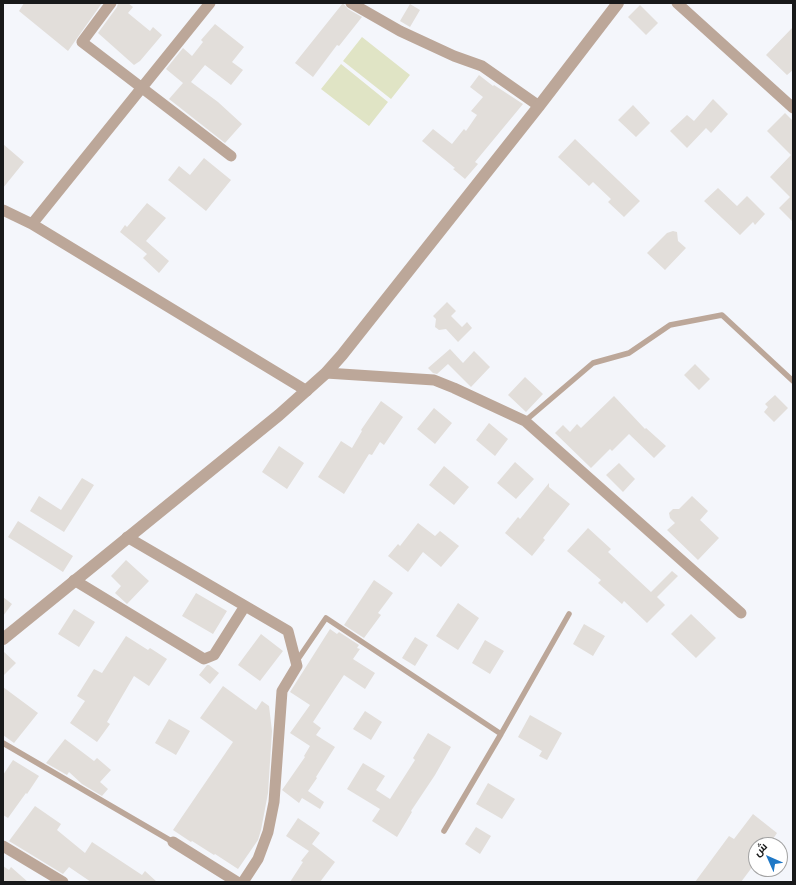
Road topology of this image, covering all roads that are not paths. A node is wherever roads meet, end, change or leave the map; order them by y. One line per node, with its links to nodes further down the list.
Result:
1 (111, 3): 6 (street)
2 (210, 3): 6 (street)
3 (351, 3): 7 (street)
4 (618, 3): 7 (street)
5 (677, 3): 8 (street)
6 (143, 88): 9 (street); 11 (street)
7 (539, 106): 12 (street)
8 (793, 108)
9 (231, 156)
10 (3, 210): 11 (street)
11 (32, 224): 14 (street)
12 (326, 373): 14 (street); 15 (street)
13 (793, 381): 15 (lane)
14 (307, 391): 16 (street)
15 (525, 421): 19 (street)
16 (127, 537): 17 (street); 18 (street)
17 (74, 580): 18 (street); 21 (street)
18 (245, 606): 22 (street)
19 (741, 613)
20 (569, 614): 23 (lane)
21 (3, 639)
22 (296, 662): 23 (lane); 30 (street)
23 (501, 734): 25 (lane)
24 (3, 743): 26 (lane)
25 (444, 831)
26 (172, 842): 29 (street)
27 (3, 846): 28 (street)
28 (62, 882)
29 (237, 882)
30 (244, 882)

